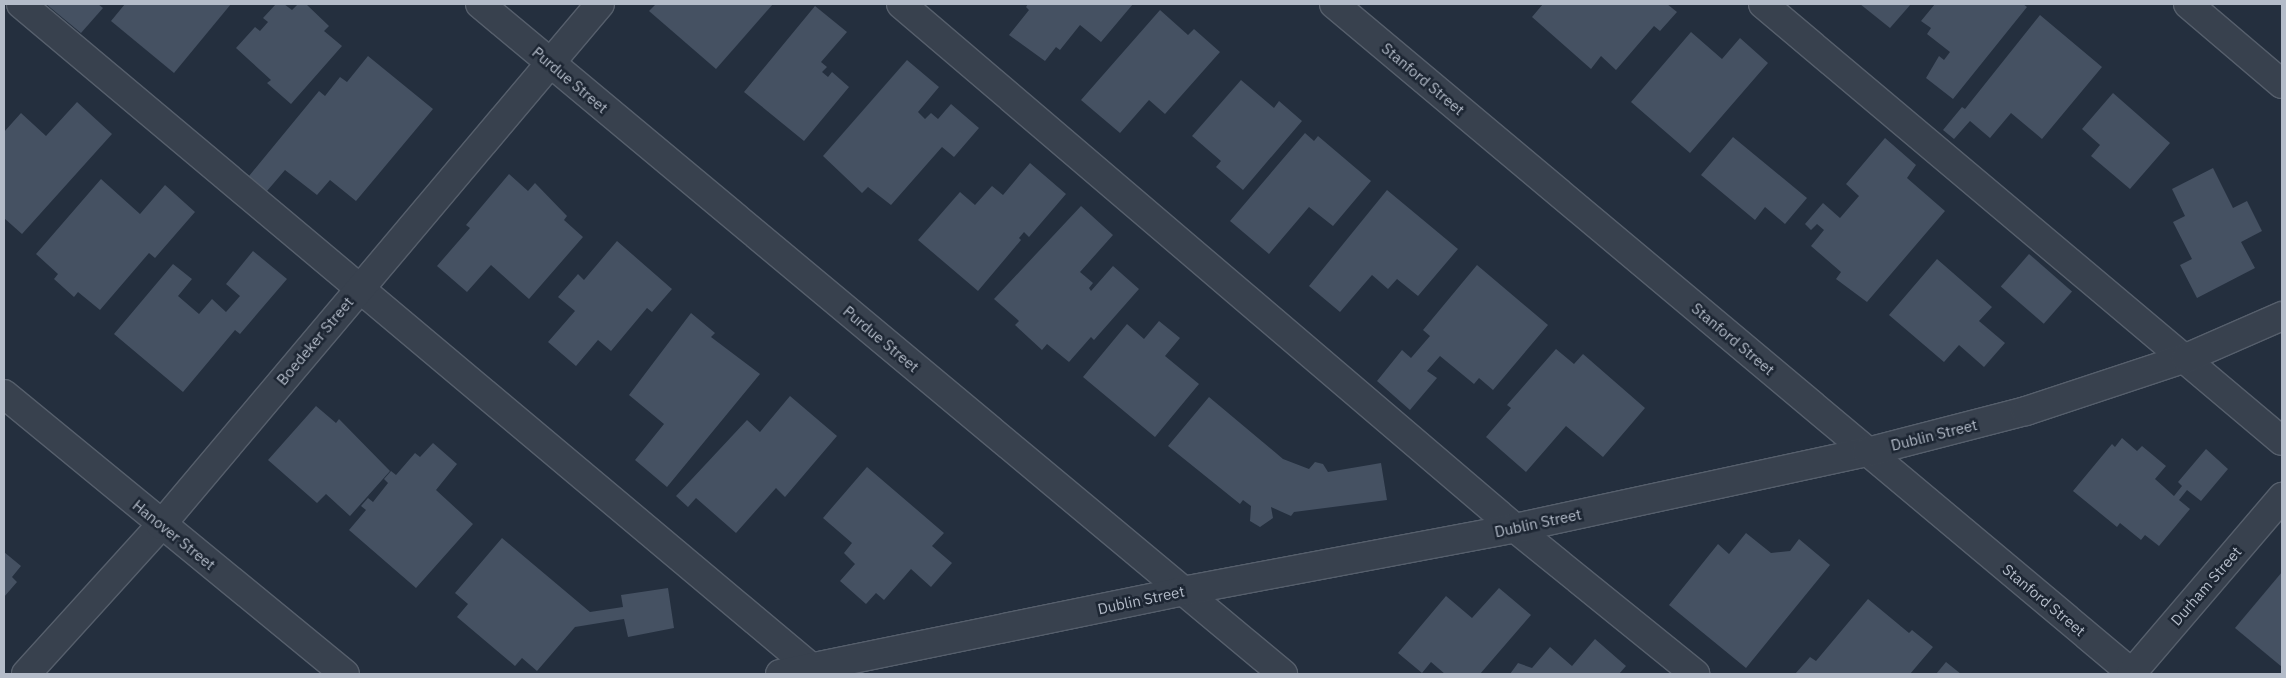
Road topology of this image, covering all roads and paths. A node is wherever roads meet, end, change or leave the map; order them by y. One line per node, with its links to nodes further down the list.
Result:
1 (21, 4): 10 (street)
2 (480, 4): 8 (street, Purdue Street)
3 (600, 4): 8 (street, Boedeker Street)
4 (902, 4): 18 (street)
5 (1334, 4): 15 (street, Stanford Street)
6 (1763, 4): 12 (street)
7 (2188, 4): 9 (street)
8 (550, 63): 10 (street, Boedeker Street); 19 (street, Purdue Street)
9 (2282, 84)
10 (360, 286): 17 (street, Boedeker Street); 20 (street)
11 (2282, 316): 12 (street, Dublin Street)
12 (2186, 358): 14 (street); 15 (street, Dublin Street)
13 (4, 394): 17 (street, Hanover Street)
14 (2282, 441)
15 (1867, 452): 18 (street, Dublin Street); 26 (street, Stanford Street)
16 (2282, 498): 26 (street, Durham Street)
17 (161, 525): 21 (street, Boedeker Street); 22 (street, Hanover Street)
18 (1515, 528): 19 (street, Dublin Street); 25 (street)
19 (1184, 591): 20 (street, Dublin Street); 24 (street, Purdue Street)
20 (815, 671): 23 (street, Dublin Street)
21 (26, 674)
22 (345, 674)
23 (780, 674)
24 (1282, 674)
25 (1695, 674)
26 (2132, 674)

